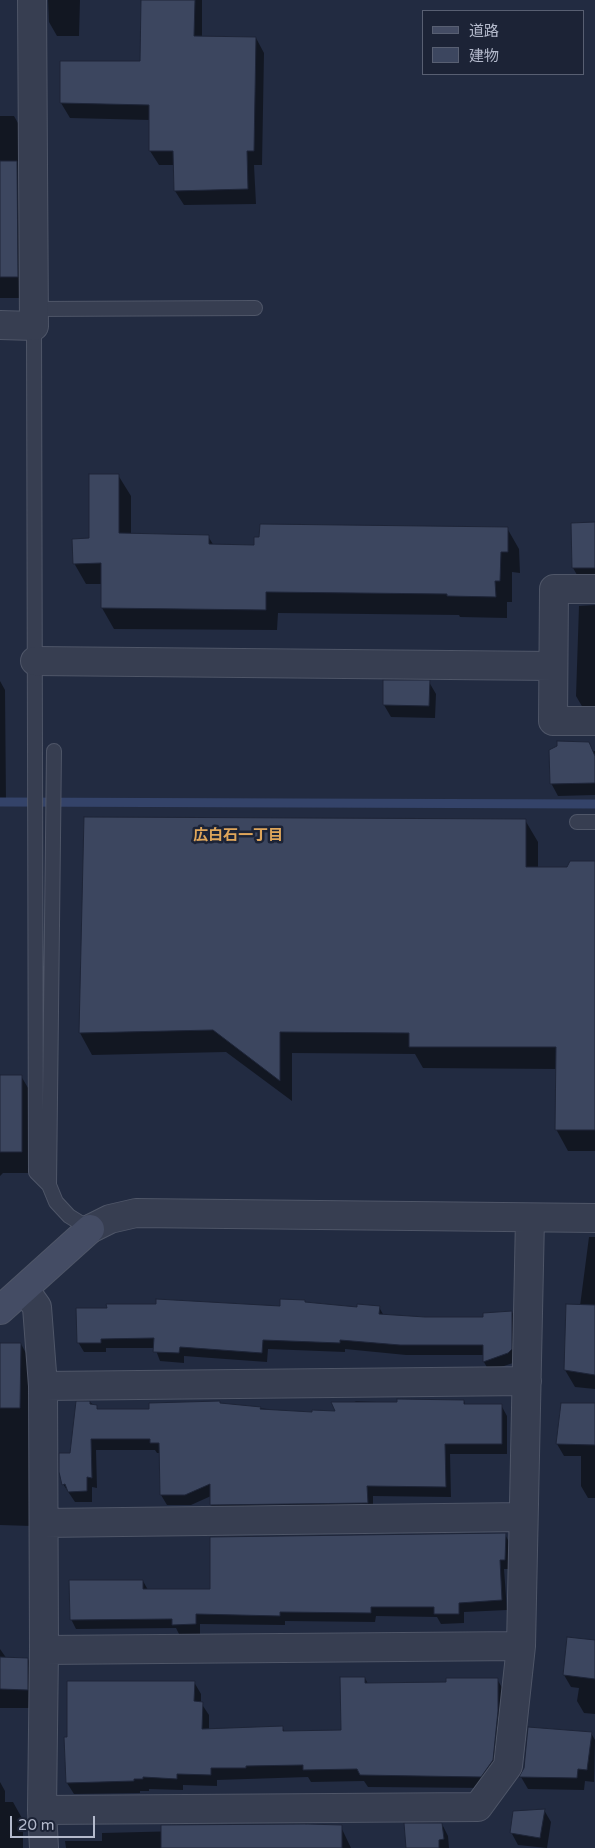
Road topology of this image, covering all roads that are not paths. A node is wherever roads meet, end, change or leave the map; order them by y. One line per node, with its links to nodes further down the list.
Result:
1 (32, 0): 3 (street)
2 (255, 308): 3 (lane)
3 (34, 318): 4 (street); 6 (lane)
4 (0, 325)
5 (595, 589): 7 (street)
6 (35, 661): 7 (street); 12 (lane)
7 (553, 666): 8 (street)
8 (595, 721)
9 (54, 751): 12 (lane)
10 (577, 822): 11 (lane)
11 (595, 822)
12 (49, 1184): 15 (lane)
13 (530, 1218): 14 (street); 15 (street); 18 (street)
14 (595, 1218)
15 (90, 1229): 16 (street)
16 (25, 1290): 17 (street); 19 (street)
17 (0, 1310)
18 (527, 1381): 19 (street); 20 (street)
19 (43, 1386): 21 (street)
20 (523, 1517): 21 (street); 22 (street)
21 (44, 1522): 23 (street)
22 (520, 1646): 23 (street); 24 (street)
23 (44, 1650): 24 (street)
24 (42, 1810): 25 (street)
25 (44, 1848)

